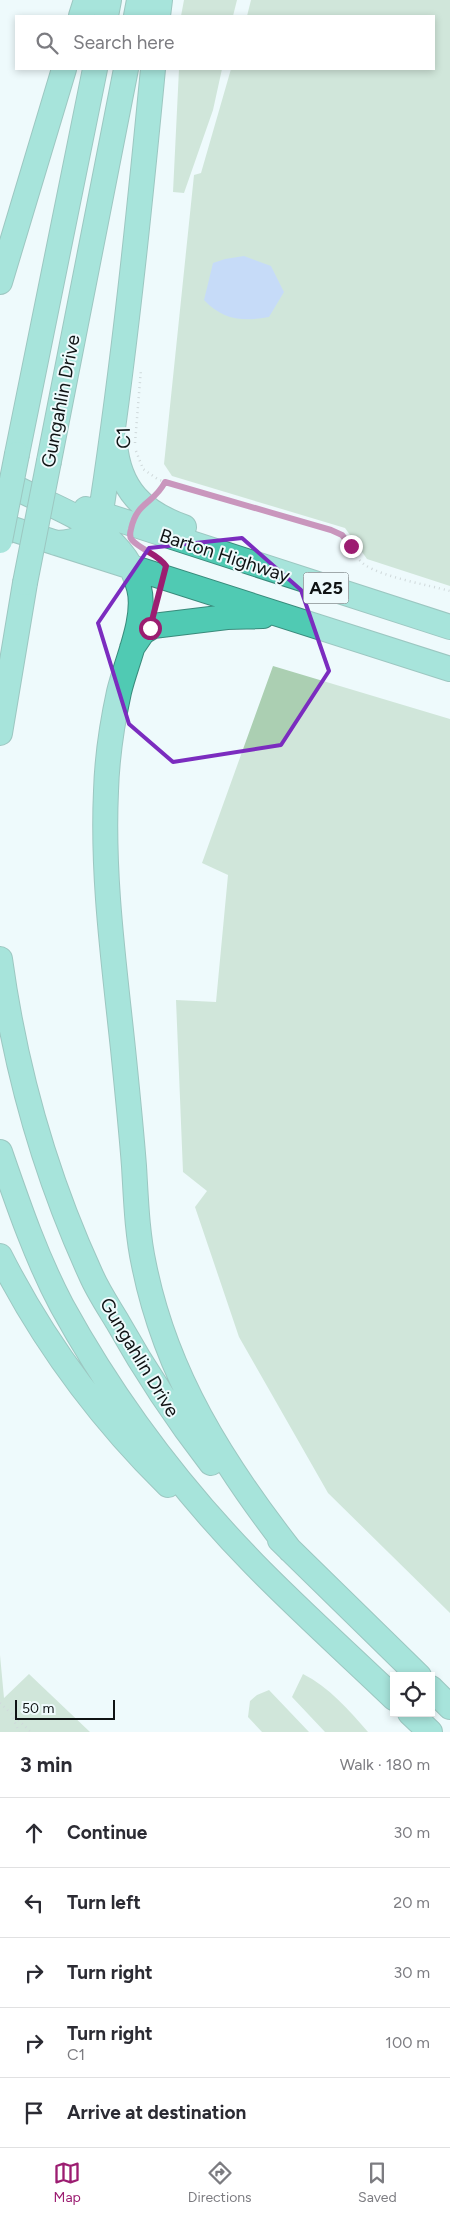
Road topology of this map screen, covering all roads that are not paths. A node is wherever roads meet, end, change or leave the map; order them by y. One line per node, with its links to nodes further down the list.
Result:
1 (86, 0): 5 (highway)
2 (109, 0): 6 (highway)
3 (139, 0): 7 (highway)
4 (160, 0): 8 (highway)
5 (80, 15)
6 (106, 15)
7 (136, 15)
8 (158, 15)
9 (64, 70): 13 (highway)
10 (95, 70): 18 (highway, Gungahlin Drive, bridge)
11 (126, 70): 26 (highway, Gungahlin Drive, bridge)
12 (153, 70): 14 (highway)
13 (0, 282)
14 (116, 419): 16 (highway); 22 (highway)
15 (8, 486): 16 (highway)
16 (97, 521): 19 (highway); 20 (highway); 23 (highway, Barton Highway / A25)
17 (0, 525): 19 (highway, A25)
18 (0, 541)
19 (56, 543): 20 (highway, A25)
20 (129, 566): 21 (highway, A25); 24 (highway)
21 (285, 616): 24 (highway); 25 (highway, A25)
22 (450, 619)
23 (450, 627)
24 (127, 660): 30 (highway)
25 (450, 669)
26 (0, 733)
27 (0, 959): 30 (highway, Gungahlin Drive)
28 (0, 1152): 31 (highway, Gungahlin Drive)
29 (0, 1256): 31 (highway)
30 (290, 1550): 32 (highway, Gungahlin Drive)
31 (254, 1564): 34 (highway, Gungahlin Drive)
32 (415, 1672)
33 (435, 1692): 35 (highway)
34 (390, 1694)
35 (450, 1706)
36 (414, 1717): 37 (highway)
37 (430, 1732)

